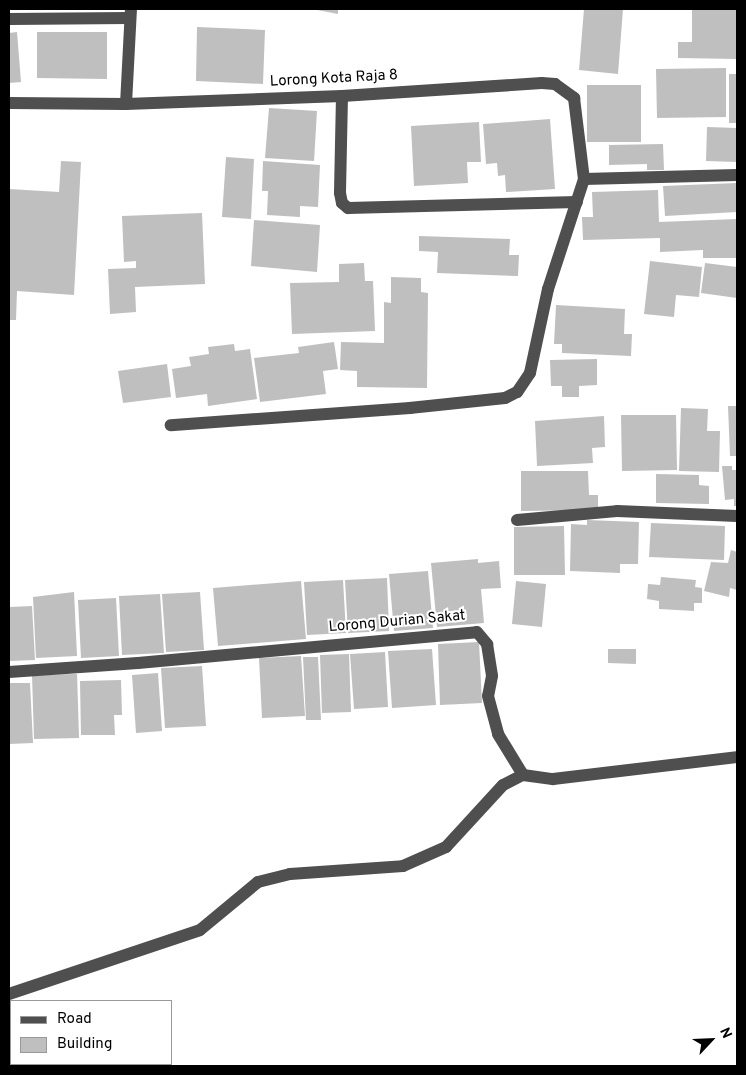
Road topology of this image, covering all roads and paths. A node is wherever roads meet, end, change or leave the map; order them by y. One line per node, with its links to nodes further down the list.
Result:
1 (130, 14): 2 (street); 5 (street)
2 (9, 19)
3 (342, 96): 5 (street, Lorong Kota Raja 8); 7 (street, Lorong Kota Raja 8); 8 (street)
4 (9, 103): 5 (street, Lorong Kota Raja 8)
5 (126, 104)
6 (737, 175): 7 (street)
7 (584, 179): 8 (street, Lorong Kota Raja 8)
8 (578, 202): 9 (street, Lorong Kota Raja 8)
9 (171, 425)
10 (737, 516): 11 (street)
11 (518, 520)
12 (9, 672): 14 (street, Lorong Durian Sakat)
13 (737, 757): 14 (street)
14 (523, 775): 15 (street)
15 (9, 994)

